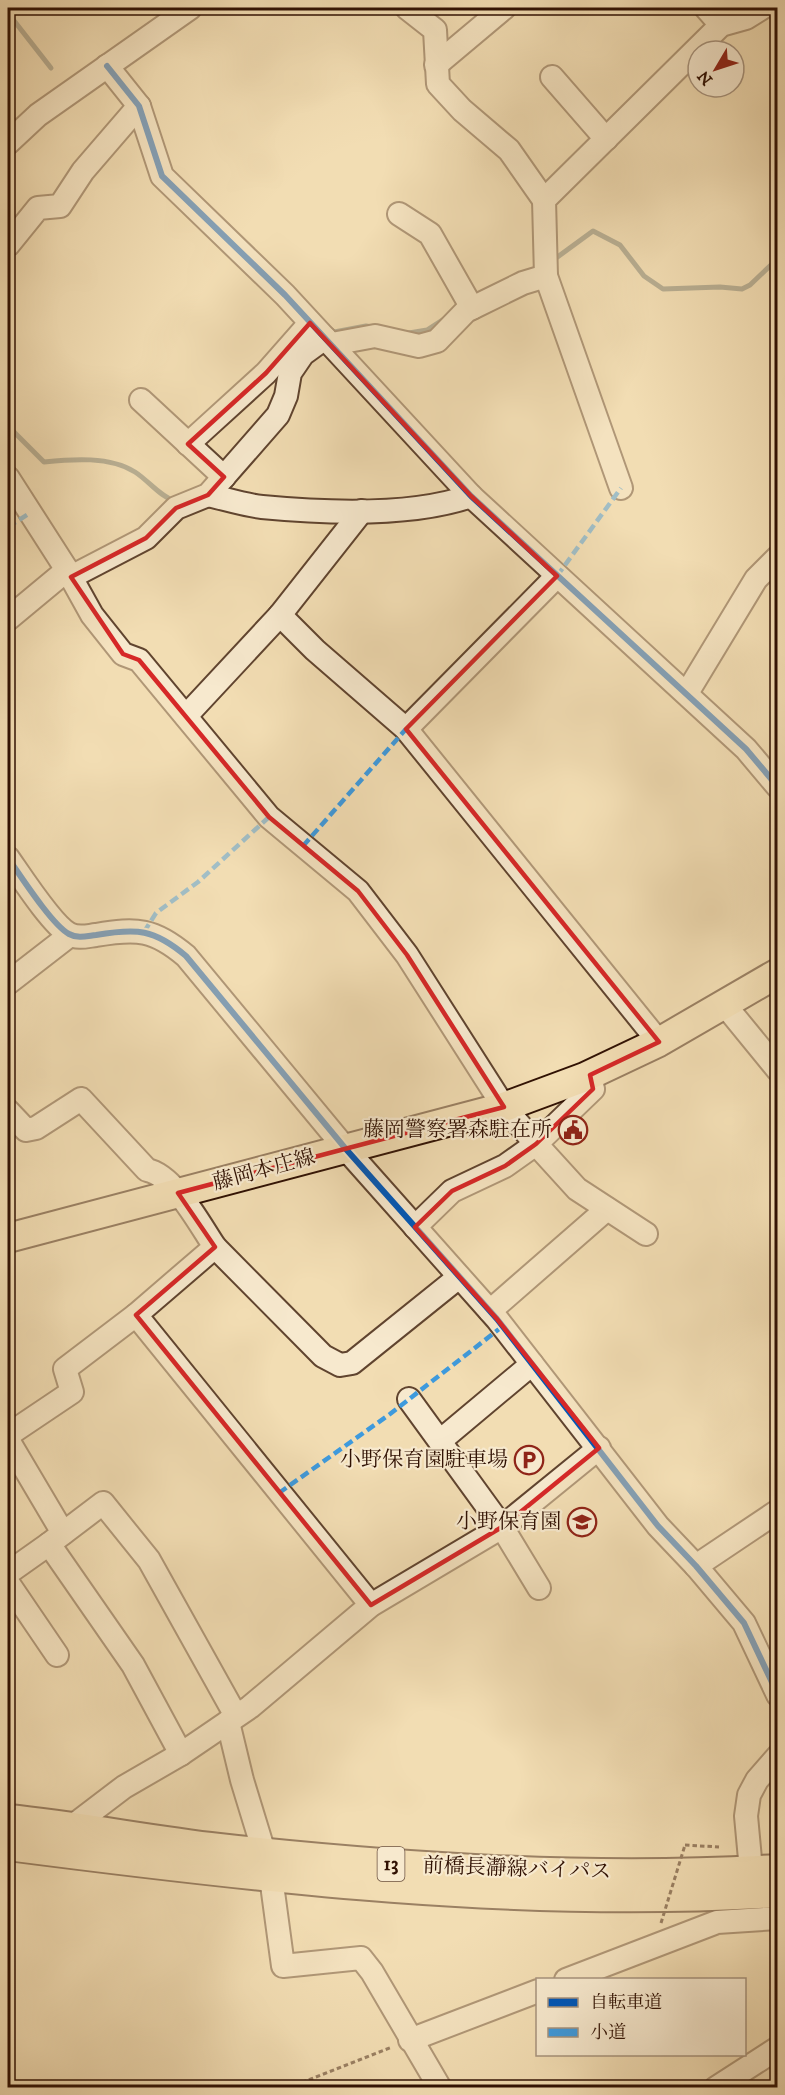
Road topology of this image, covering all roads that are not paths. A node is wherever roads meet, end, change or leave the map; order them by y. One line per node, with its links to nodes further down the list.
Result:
1 (190, 8): 8 (street)
2 (407, 8): 7 (street)
3 (504, 8): 7 (street)
4 (706, 8): 6 (street)
5 (762, 8): 6 (street)
6 (721, 25): 11 (street)
7 (436, 65): 13 (street)
8 (107, 66): 10 (street); 12 (street)
9 (552, 77): 11 (street)
10 (139, 106): 15 (street); 18 (street)
11 (606, 139): 13 (street)
12 (8, 143)
13 (543, 200): 16 (street)
14 (399, 214): 17 (street)
15 (8, 245)
16 (546, 276): 17 (street); 23 (street)
17 (472, 308): 18 (street)
18 (323, 335): 20 (street); 21 (street); 25 (street)
19 (141, 400): 20 (street)
20 (188, 444): 21 (street)
21 (224, 477): 24 (street)
22 (8, 478): 28 (street)
23 (621, 488)
24 (208, 495): 26 (street); 28 (street)
25 (471, 496): 26 (street); 29 (street)
26 (362, 510): 30 (street)
27 (777, 557): 32 (street)
28 (69, 573): 31 (street); 33 (street)
29 (557, 576): 32 (street); 34 (street)
30 (280, 615): 33 (street); 34 (street)
31 (8, 620)
32 (687, 693): 35 (street)
33 (186, 716): 44 (street)
34 (406, 729): 41 (street)
35 (777, 787)
36 (8, 858): 37 (street)
37 (70, 935): 39 (street); 47 (street)
38 (777, 973): 40 (main road, 藤岡本庄線)
39 (8, 983)
40 (724, 1004): 41 (main road, 藤岡本庄線); 42 (street)
41 (659, 1042): 43 (main road, 藤岡本庄線)
42 (777, 1070)
43 (590, 1075): 44 (main road, 藤岡本庄線); 46 (street)
44 (504, 1107): 46 (street); 47 (main road, 藤岡本庄線)
45 (8, 1111): 48 (street)
46 (536, 1144): 49 (street); 50 (street)
47 (345, 1148): 48 (main road, 藤岡本庄線); 50 (street)
48 (178, 1193): 52 (main road, 藤岡本庄線); 53 (street)
49 (607, 1209): 51 (street); 55 (street)
50 (415, 1227): 54 (street)
51 (646, 1234)
52 (8, 1238)
53 (215, 1247): 54 (street); 56 (street)
54 (459, 1277): 55 (street)
55 (490, 1311): 57 (street)
56 (136, 1315): 59 (street); 69 (street)
57 (532, 1364): 61 (street); 62 (street)
58 (409, 1399): 61 (street)
59 (8, 1435)
60 (8, 1440): 65 (street)
61 (440, 1441): 64 (street)
62 (599, 1448): 64 (street); 66 (street)
63 (777, 1511): 66 (street)
64 (502, 1527): 68 (street); 69 (street)
65 (56, 1538): 67 (street); 72 (street); 73 (street)
66 (696, 1566): 71 (street)
67 (9, 1571): 70 (street)
68 (539, 1588)
69 (370, 1605): 72 (street)
70 (57, 1655)
71 (777, 1695)
72 (232, 1719): 73 (street); 78 (street)
73 (181, 1754): 76 (street)
74 (777, 1756): 79 (street)
75 (8, 1819): 76 (main road, 前橋長瀞線バイパス / 13)
76 (74, 1825): 78 (main road, 前橋長瀞線バイパス / 13)
77 (8, 1846): 78 (main road, 前橋長瀞線バイパス / 13)
78 (268, 1864): 79 (main road, 前橋長瀞線バイパス / 13); 82 (street)
79 (772, 1891): 80 (street)
80 (571, 1978)
81 (536, 1991): 82 (street)
82 (410, 2040): 84 (street)
83 (777, 2048): 85 (street)
84 (440, 2088)
85 (716, 2088)

